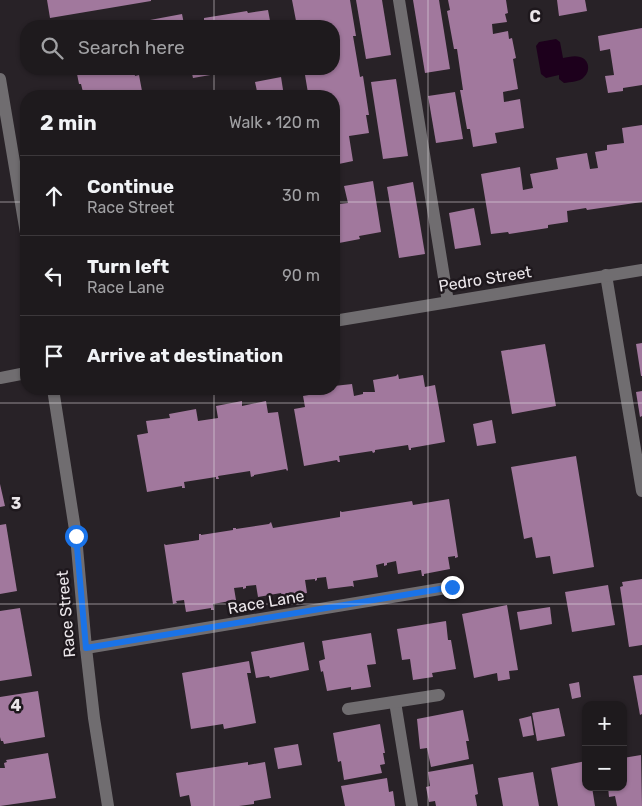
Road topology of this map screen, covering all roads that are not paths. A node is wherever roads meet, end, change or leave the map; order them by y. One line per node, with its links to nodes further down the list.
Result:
1 (399, 0): 6 (street)
2 (0, 79): 3 (street)
3 (20, 197)
4 (642, 270): 5 (street, Pedro Street)
5 (606, 276): 6 (street, Pedro Street); 11 (street)
6 (448, 302): 7 (street, Pedro Street)
7 (340, 320)
8 (20, 374): 9 (street)
9 (0, 378)
10 (54, 395): 13 (street, Race Street)
11 (642, 491)
12 (452, 587): 13 (street, Race Lane)
13 (86, 648): 17 (street, Race Street)
14 (440, 695): 15 (street)
15 (395, 702): 16 (street); 18 (street)
16 (348, 709)
17 (108, 806)
18 (412, 806)

